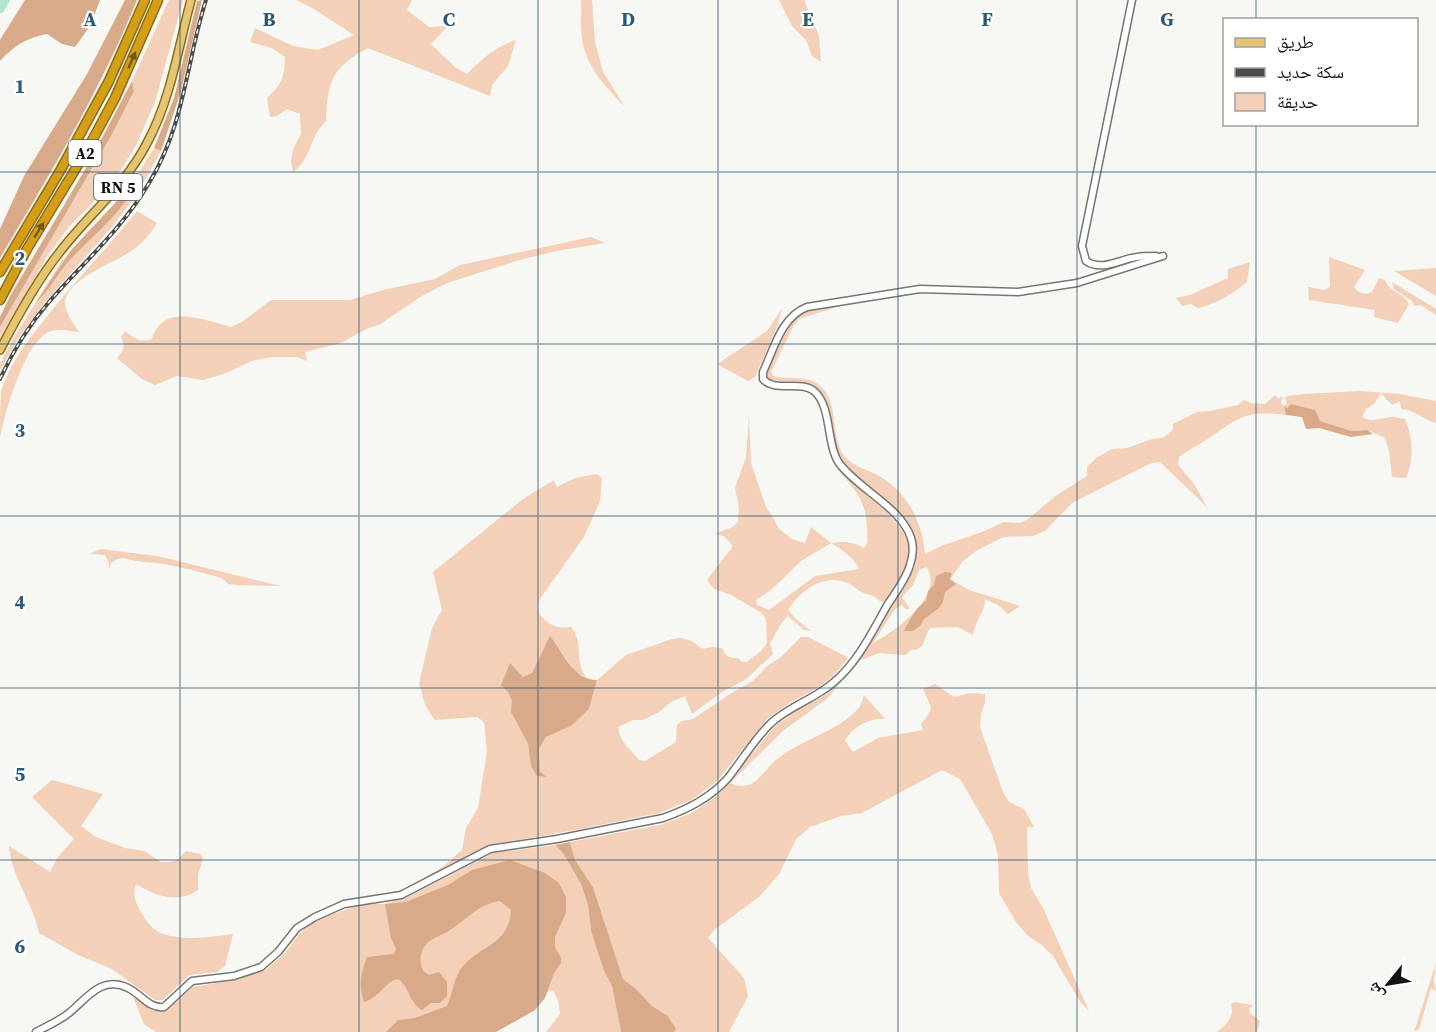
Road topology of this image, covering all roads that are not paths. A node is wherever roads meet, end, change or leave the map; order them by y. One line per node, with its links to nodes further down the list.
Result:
1 (145, 0): 5 (highway, A2)
2 (158, 0): 6 (highway, A2, one-way to 2)
3 (191, 0): 7 (main road, RN 5)
4 (1132, 0): 8 (street)
5 (0, 272)
6 (0, 300)
7 (0, 350)
8 (36, 1032)

